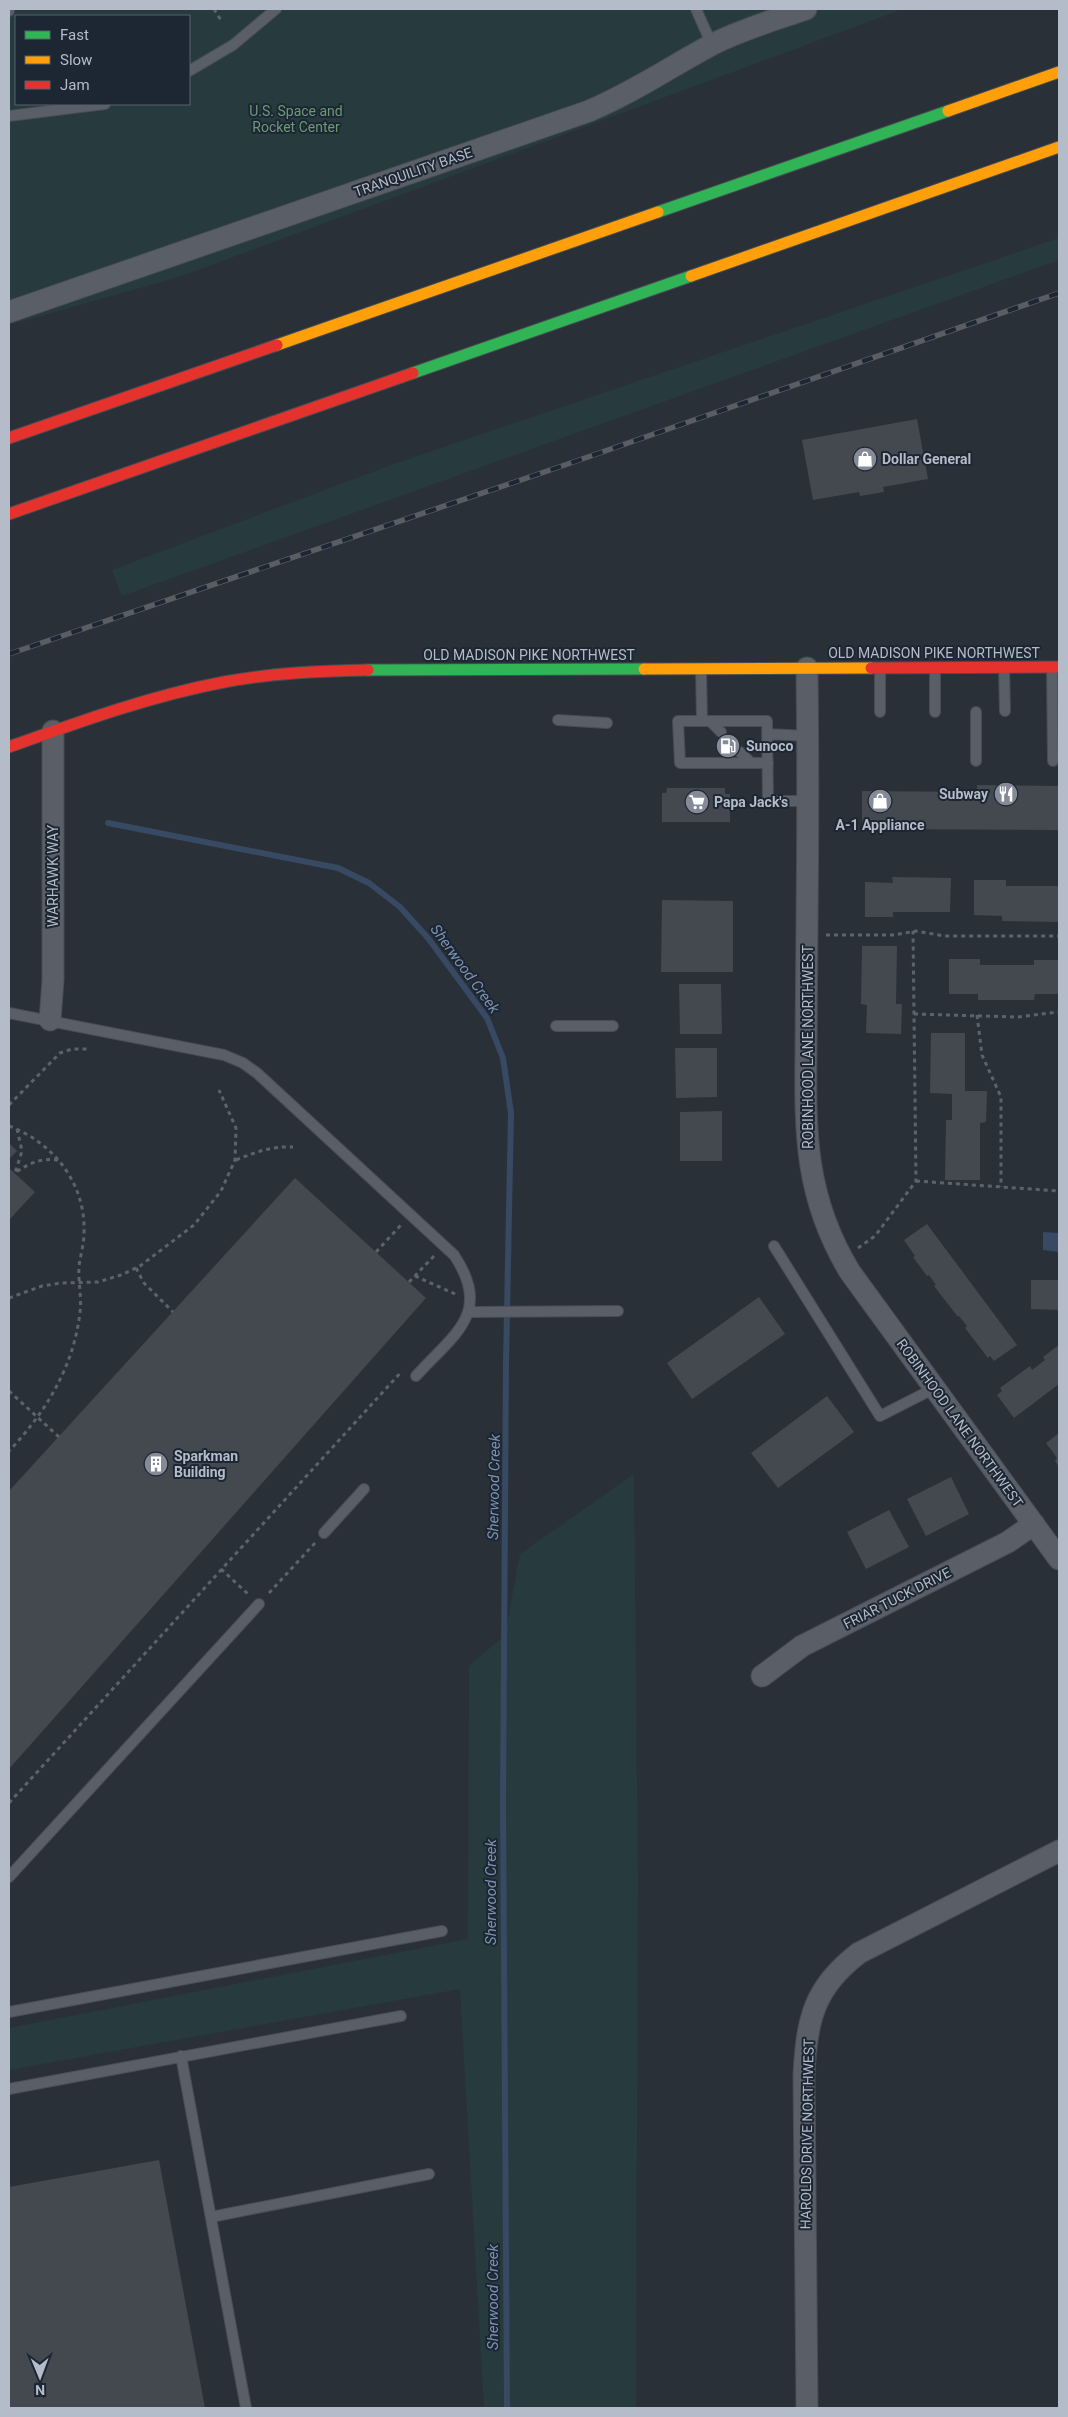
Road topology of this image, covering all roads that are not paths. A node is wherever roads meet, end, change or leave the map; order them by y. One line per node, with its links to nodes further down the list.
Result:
1 (276, 9): 5 (lane)
2 (696, 9): 4 (lane)
3 (806, 9): 4 (street, TRANQUILITY BASE)
4 (712, 45): 10 (street, TRANQUILITY BASE)
5 (190, 70)
6 (1059, 72): 11 (main road)
7 (97, 105): 8 (lane)
8 (9, 116)
9 (1059, 147): 12 (main road)
10 (9, 312)
11 (9, 438)
12 (9, 514)
13 (1004, 667): 14 (main road, OLD MADISON PIKE NORTHWEST); 17 (main road, OLD MADISON PIKE NORTHWEST); 19 (lane)
14 (1055, 667): 33 (lane)
15 (807, 668): 16 (main road, OLD MADISON PIKE NORTHWEST); 18 (main road, OLD MADISON PIKE NORTHWEST); 29 (street, ROBINHOOD LANE NORTHWEST)
16 (880, 668): 17 (main road, OLD MADISON PIKE NORTHWEST); 20 (lane)
17 (935, 668): 21 (lane)
18 (701, 669): 24 (lane); 26 (main road, OLD MADISON PIKE NORTHWEST)
19 (1005, 711)
20 (880, 712)
21 (935, 712)
22 (976, 712): 32 (lane)
23 (558, 720): 25 (lane)
24 (706, 721): 27 (lane); 28 (lane); 34 (lane)
25 (607, 723)
26 (53, 731): 30 (main road, OLD MADISON PIKE NORTHWEST); 38 (street, WARHAWK WAY)
27 (721, 732)
28 (767, 734): 29 (lane); 35 (lane)
29 (808, 736): 36 (street, ROBINHOOD LANE NORTHWEST)
30 (9, 747)
31 (740, 752): 34 (lane)
32 (976, 761)
33 (1053, 761)
34 (751, 763): 35 (lane)
35 (768, 763): 36 (lane)
36 (809, 802): 45 (street, ROBINHOOD LANE NORTHWEST)
37 (9, 1012): 38 (lane)
38 (50, 1020): 43 (lane)
39 (556, 1026): 40 (lane)
40 (613, 1026)
41 (774, 1246): 45 (lane)
42 (618, 1311): 43 (lane)
43 (470, 1312): 44 (lane)
44 (416, 1376)
45 (935, 1388): 47 (street, ROBINHOOD LANE NORTHWEST)
46 (364, 1489): 48 (lane)
47 (1034, 1524): 49 (street, ROBINHOOD LANE NORTHWEST); 51 (street, FRIAR TUCK DRIVE)
48 (324, 1533)
49 (1059, 1559)
50 (259, 1604): 53 (lane)
51 (762, 1676)
52 (1059, 1851): 62 (street, HAROLDS DRIVE NORTHWEST)
53 (9, 1877)
54 (442, 1931): 55 (lane)
55 (9, 2012)
56 (401, 2016): 57 (lane)
57 (181, 2056): 58 (lane); 60 (lane)
58 (9, 2089)
59 (429, 2174): 60 (lane)
60 (211, 2217): 61 (lane)
61 (246, 2408)
62 (806, 2408)

